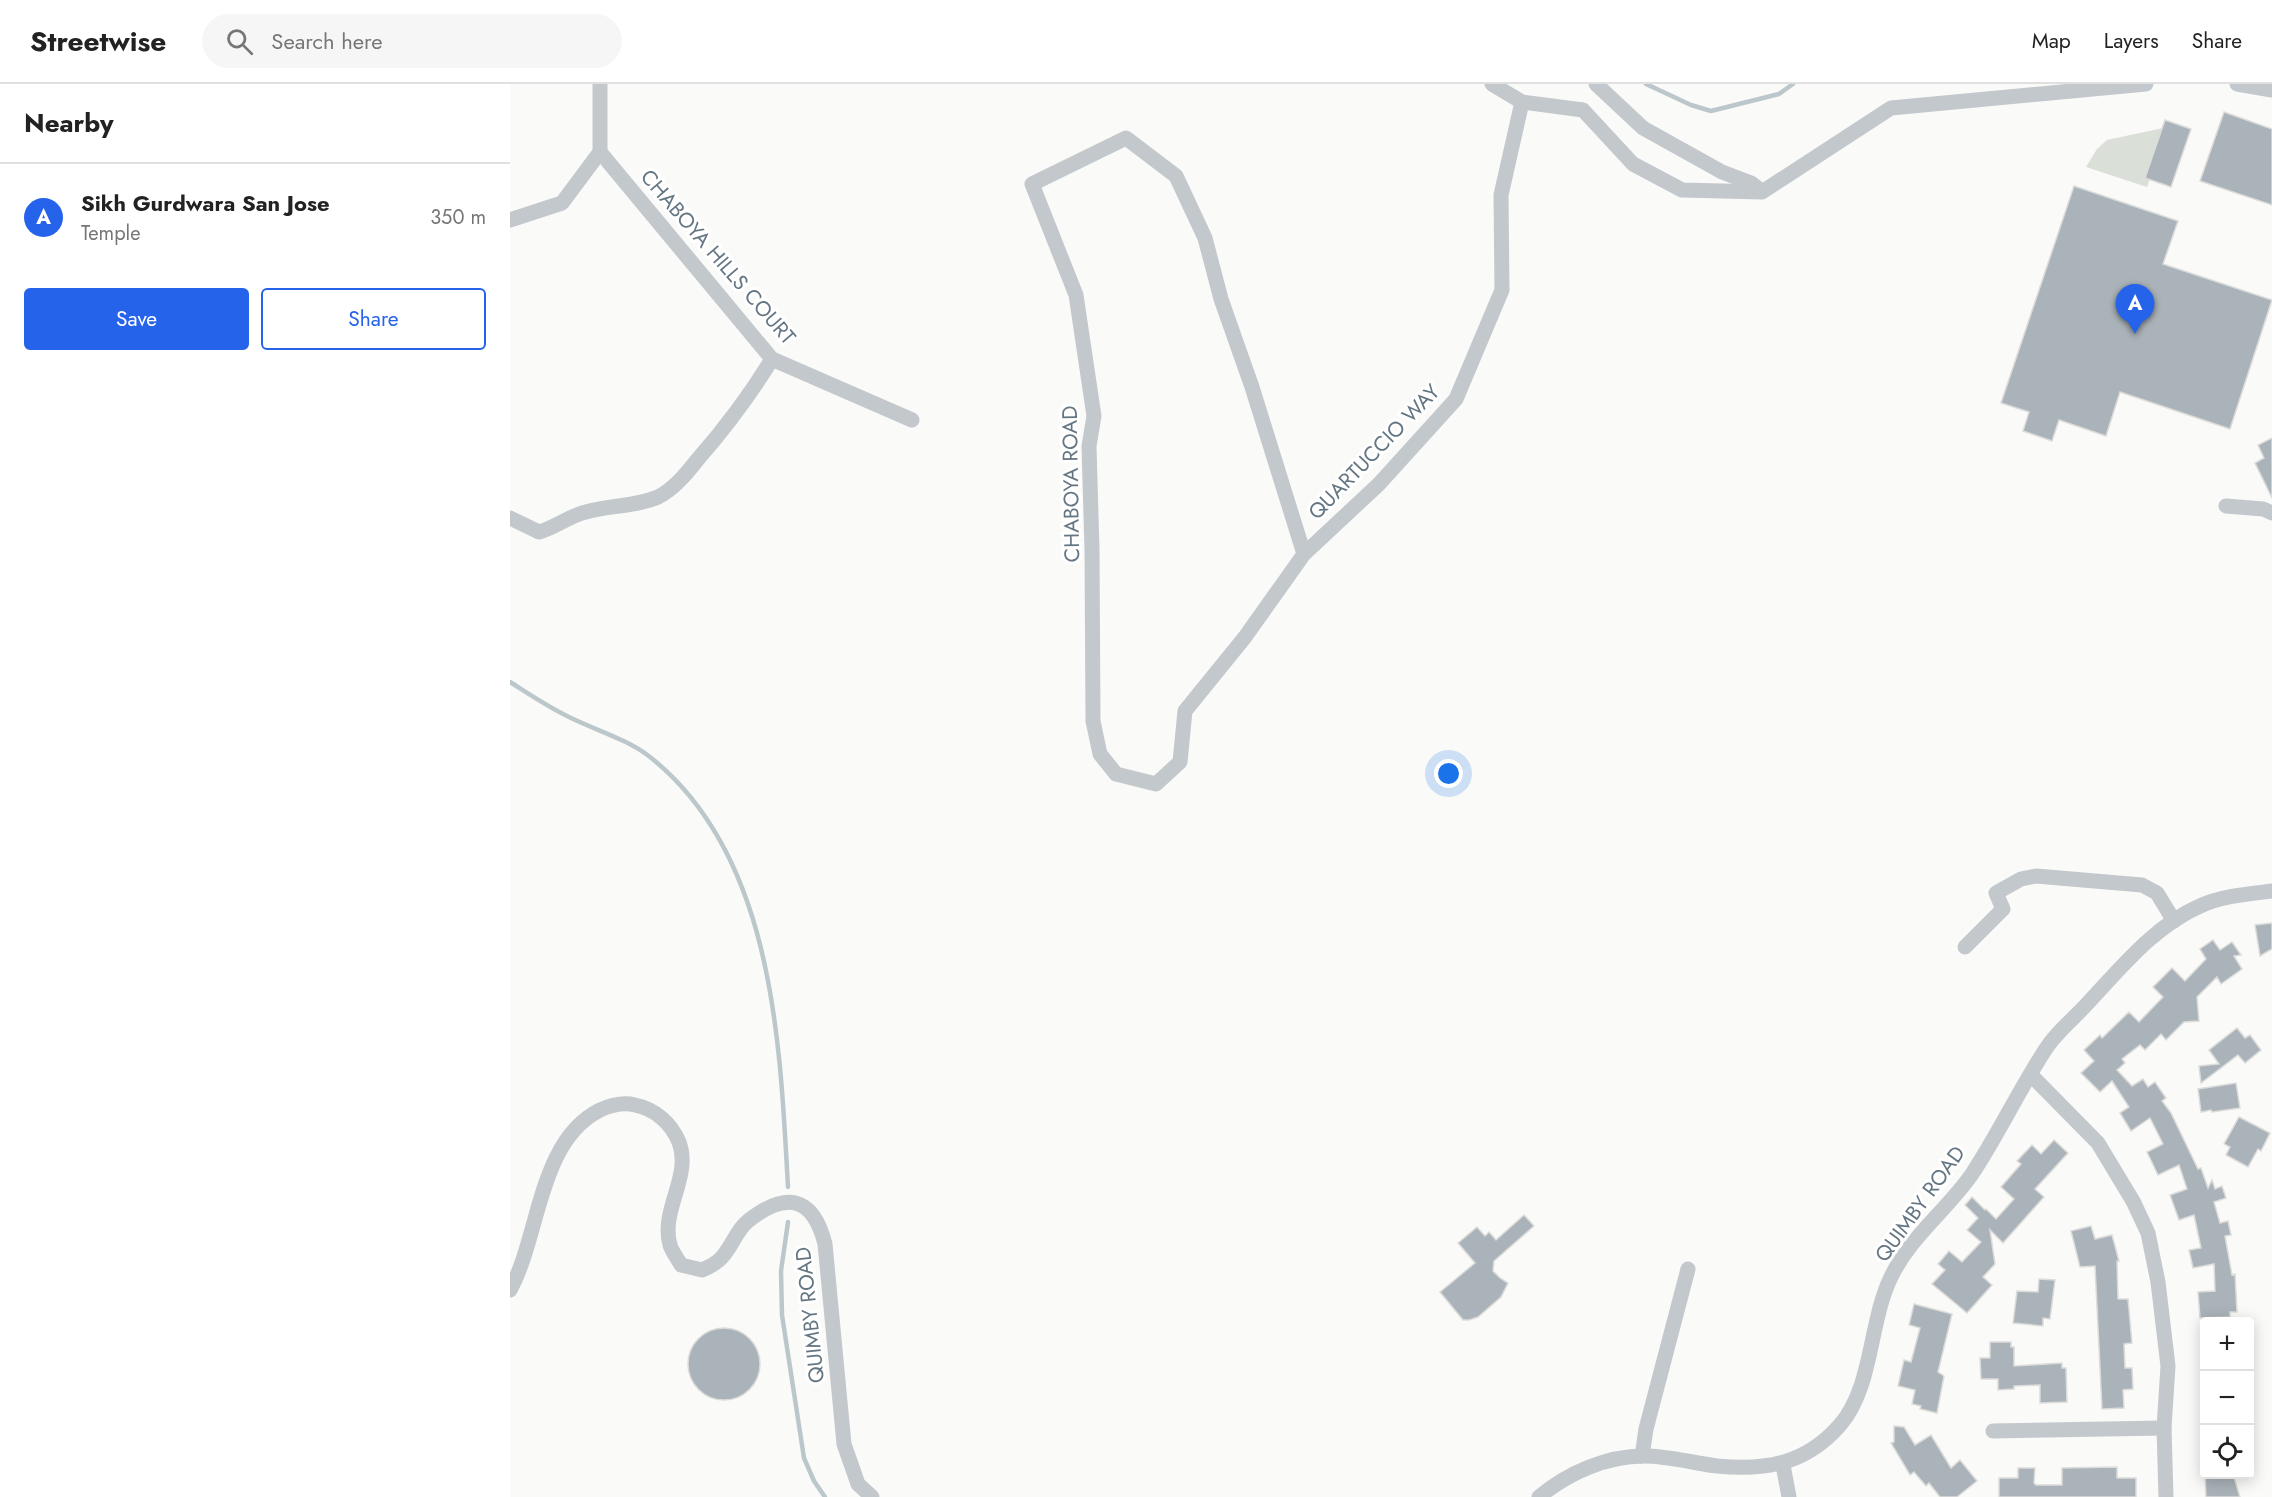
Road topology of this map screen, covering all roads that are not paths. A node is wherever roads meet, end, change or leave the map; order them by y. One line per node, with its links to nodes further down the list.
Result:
1 (600, 84): 8 (street)
2 (1492, 84): 7 (street)
3 (1596, 84): 9 (street)
4 (2146, 84): 9 (street)
5 (2237, 84): 6 (street)
6 (2272, 90)
7 (1522, 102): 9 (street); 16 (street, QUARTUCCIO WAY)
8 (600, 152): 10 (street); 11 (street, CHABOYA HILLS COURT)
9 (1762, 192)
10 (510, 220)
11 (772, 359): 12 (street, CHABOYA HILLS COURT); 15 (street)
12 (912, 420)
13 (2226, 506): 14 (street)
14 (2272, 513)
15 (510, 518)
16 (1304, 554): 17 (street, QUARTUCCIO WAY); 17 (street, CHABOYA ROAD)
17 (1245, 637)
18 (2272, 891): 19 (street, QUIMBY ROAD)
19 (2174, 921): 20 (street); 21 (street, QUIMBY ROAD)
20 (1965, 947)
21 (2031, 1075): 24 (street); 27 (street, QUIMBY ROAD)
22 (1688, 1269): 26 (street)
23 (510, 1290): 28 (street, QUIMBY ROAD)
24 (2164, 1428): 25 (street); 31 (street)
25 (1994, 1431)
26 (1642, 1456): 27 (street, QUIMBY ROAD); 29 (street, QUIMBY ROAD)
27 (1783, 1465): 30 (street)
28 (872, 1497)
29 (1539, 1497)
30 (1789, 1497)
31 (2166, 1497)

